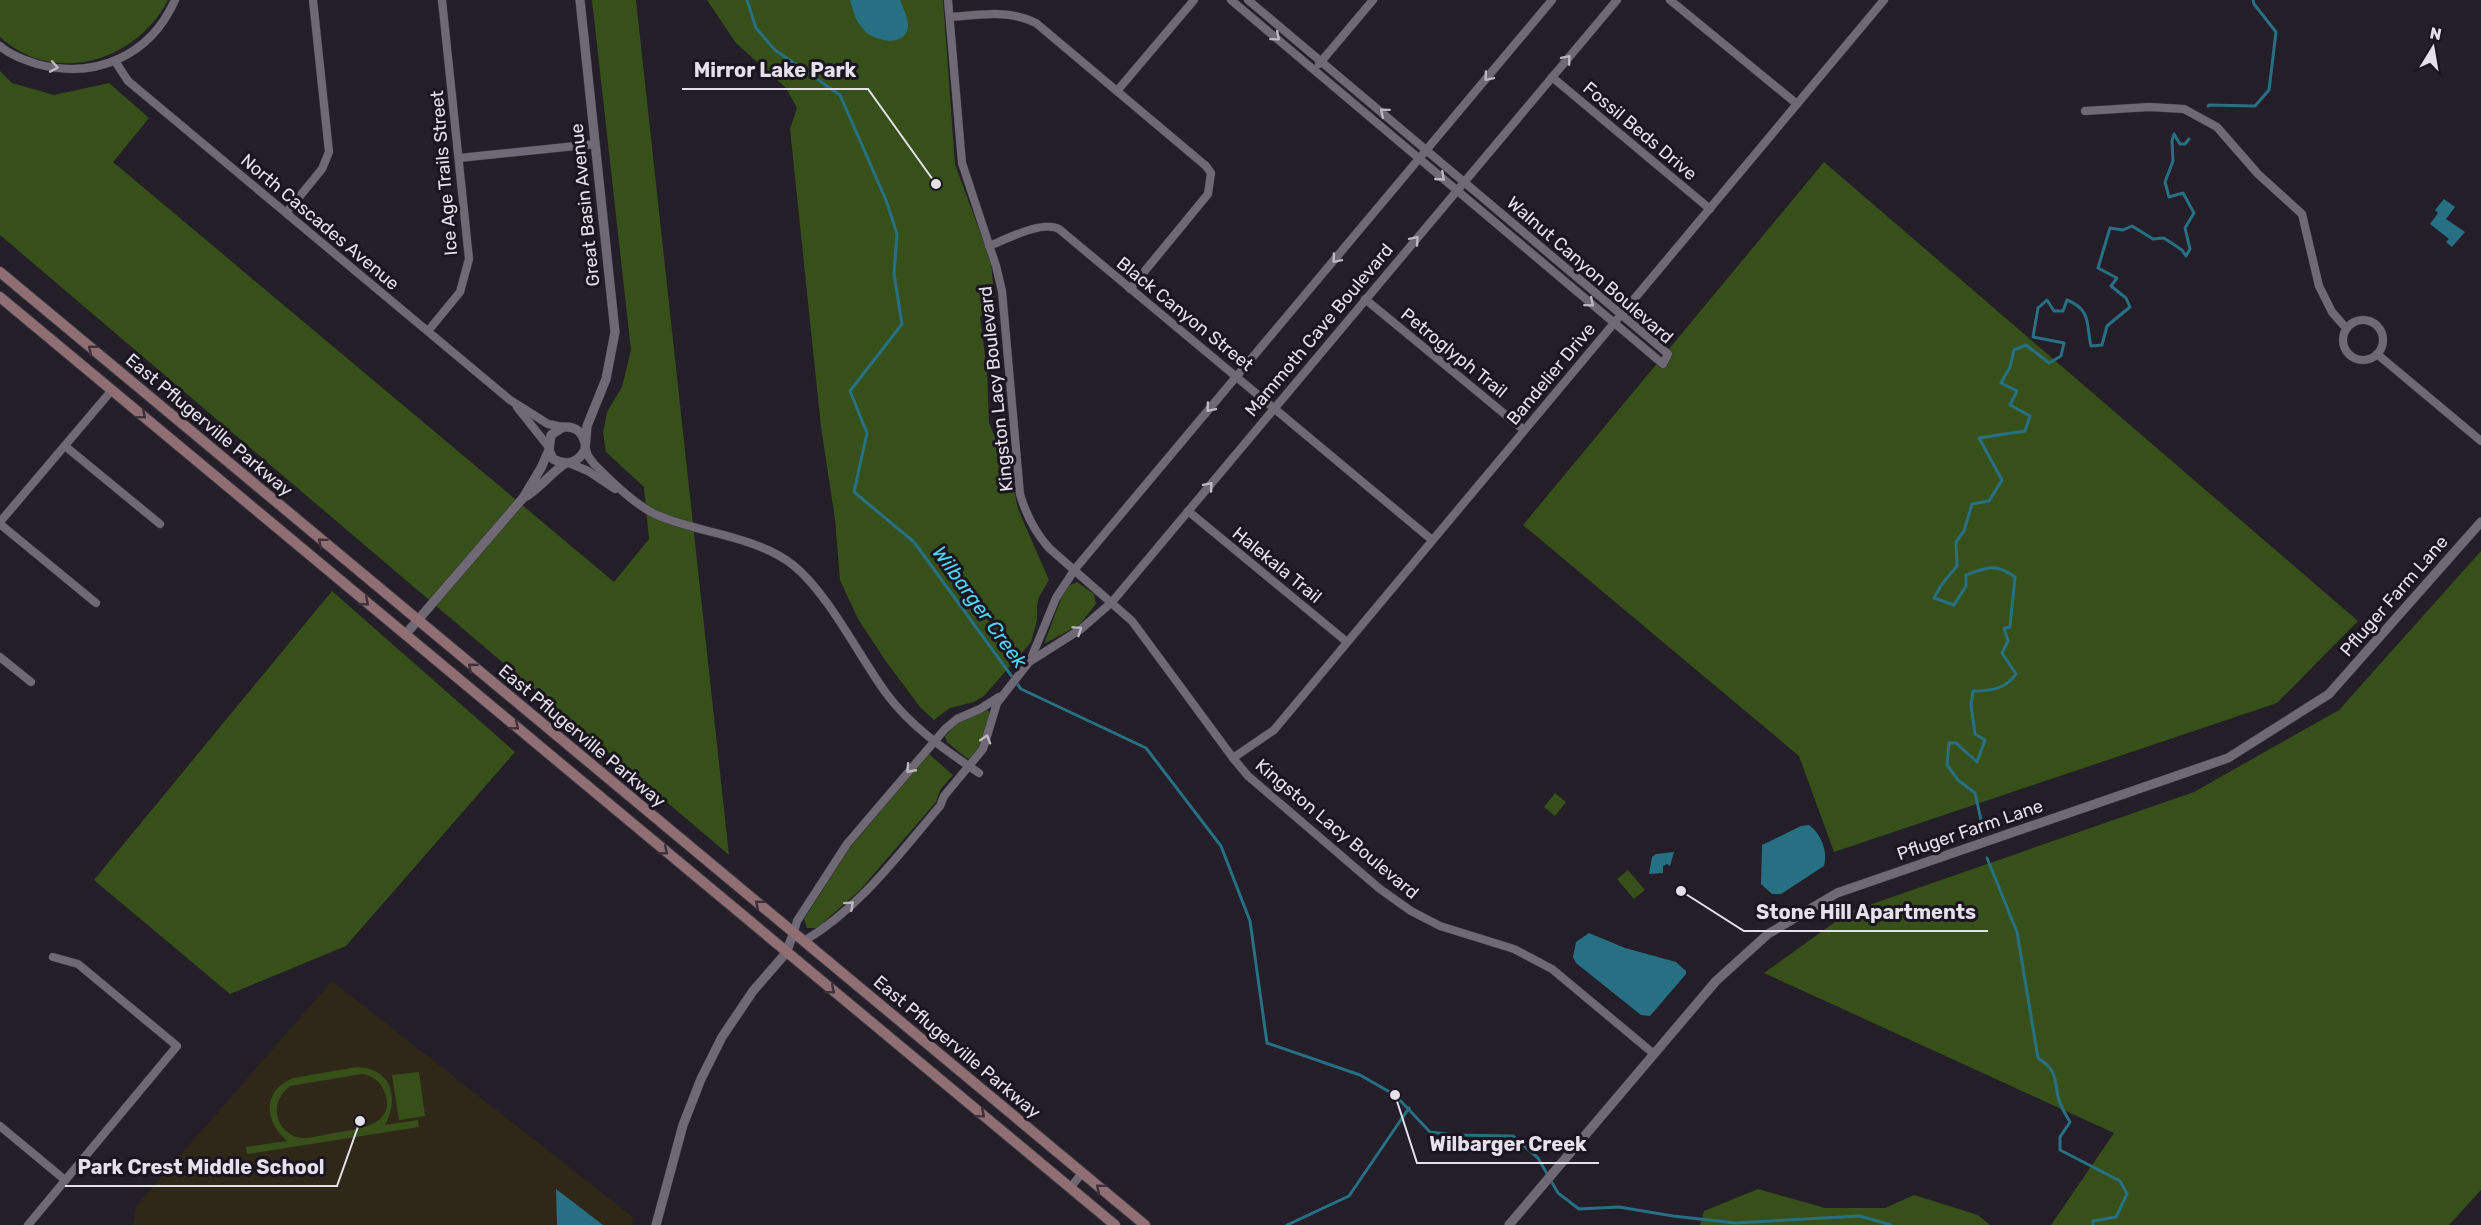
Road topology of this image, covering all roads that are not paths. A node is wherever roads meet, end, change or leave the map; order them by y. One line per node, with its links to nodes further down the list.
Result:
1 (175, 0): 16 (street)
2 (313, 0): 30 (street)
3 (442, 0): 25 (street, Ice Age Trails Street)
4 (580, 0): 23 (street, Great Basin Avenue)
5 (948, 0): 14 (street, Kingston Lacy Boulevard)
6 (1194, 0): 20 (street)
7 (1231, 0): 18 (street, Walnut Canyon Boulevard, one-way to 18)
8 (1248, 0): 17 (street, Walnut Canyon Boulevard)
9 (1373, 0): 17 (street)
10 (1552, 0): 24 (street, Mammoth Cave Boulevard, one-way to 24)
11 (1617, 0): 19 (street, Mammoth Cave Boulevard, one-way to 11)
12 (1670, 0): 21 (street)
13 (1884, 0): 21 (street, Bandelier Drive)
14 (950, 17): 20 (street); 31 (street, Kingston Lacy Boulevard)
15 (1, 50): 16 (street, one-way to 16)
16 (115, 61): 30 (street, North Cascades Avenue)
17 (1321, 62): 18 (street); 24 (street, Walnut Canyon Boulevard, one-way to 17)
18 (1314, 69): 26 (street, Walnut Canyon Boulevard)
19 (1552, 77): 27 (street, Mammoth Cave Boulevard); 29 (street, Fossil Beds Drive)
20 (1117, 91): 33 (street)
21 (1797, 104): 29 (street, Bandelier Drive)
22 (2085, 111): 38 (street)
23 (595, 144): 25 (street); 44 (street, Great Basin Avenue)
24 (1427, 149): 26 (street, Mammoth Cave Boulevard); 27 (street, Walnut Canyon Boulevard)
25 (459, 158): 39 (street, Ice Age Trails Street)
26 (1419, 159): 28 (street, Walnut Canyon Boulevard, one-way to 28); 41 (street, Mammoth Cave Boulevard, one-way to 41)
27 (1464, 182): 28 (street, Mammoth Cave Boulevard); 36 (street, Walnut Canyon Boulevard)
28 (1456, 191): 35 (street, Mammoth Cave Boulevard, one-way to 28); 37 (street, Walnut Canyon Boulevard, one-way to 37)
29 (1710, 208): 36 (street, Bandelier Drive)
30 (286, 213): 39 (street, North Cascades Avenue)
31 (989, 246): 33 (street, Black Canyon Street); 60 (street, Kingston Lacy Boulevard)
32 (0, 272): 63 (main road, East Pflugerville Parkway, one-way to 32)
33 (1130, 289): 41 (street, Black Canyon Street)
34 (0, 297): 42 (main road, East Pflugerville Parkway)
35 (1365, 300): 45 (street, Mammoth Cave Boulevard); 47 (street, Petroglyph Trail)
36 (1621, 315): 37 (street, Bandelier Drive); 37 (street, Walnut Canyon Boulevard)
37 (1614, 323): 47 (street, Bandelier Drive)
38 (2346, 328): 40 (street); 40 (street)
39 (428, 332): 43 (street, North Cascades Avenue)
40 (2377, 354): 48 (street)
41 (1238, 376): 45 (street, Black Canyon Street); 60 (street, Mammoth Cave Boulevard, one-way to 60)
42 (112, 390): 50 (street); 64 (main road, East Pflugerville Parkway, one-way to 64)
43 (512, 401): 46 (street, North Cascades Avenue); 51 (street, North Cascades Avenue)
44 (596, 405): 46 (street, Great Basin Avenue); 49 (street, Great Basin Avenue)
45 (1273, 409): 55 (street, Mammoth Cave Boulevard, one-way to 45); 59 (street, Black Canyon Street)
46 (565, 427): 49 (street); 51 (street)
47 (1524, 430): 59 (street, Bandelier Drive)
48 (2481, 441)
49 (585, 444): 52 (street); 54 (street)
50 (65, 446): 57 (street); 58 (street)
51 (548, 448): 52 (street); 53 (street)
52 (567, 463): 53 (street); 54 (street)
53 (523, 498): 63 (street)
54 (639, 504): 70 (street)
55 (1188, 511): 61 (street, Mammoth Cave Boulevard); 65 (street, Halekala Trail)
56 (2481, 522): 78 (street, Pfluger Farm Lane)
57 (0, 523): 62 (street)
58 (160, 524)
59 (1432, 540): 65 (street, Bandelier Drive)
60 (1075, 569): 61 (street, Kingston Lacy Boulevard); 67 (street, Mammoth Cave Boulevard)
61 (1112, 602): 67 (street, Mammoth Cave Boulevard, one-way to 61); 71 (street, Kingston Lacy Boulevard)
62 (96, 603)
63 (417, 621): 64 (street); 74 (main road, East Pflugerville Parkway, one-way to 63)
64 (405, 635): 76 (main road, East Pflugerville Parkway, one-way to 76)
65 (1347, 642): 71 (street, Bandelier Drive)
66 (0, 657): 68 (street)
67 (1029, 662): 69 (street, Mammoth Cave Boulevard)
68 (31, 682)
69 (1003, 694): 70 (street, Mammoth Cave Boulevard); 72 (street, Mammoth Cave Boulevard, one-way to 69)
70 (934, 741): 72 (street); 74 (street, Mammoth Cave Boulevard, one-way to 74)
71 (1233, 758): 78 (street, Kingston Lacy Boulevard)
72 (969, 767): 73 (street); 75 (street, Mammoth Cave Boulevard, one-way to 72)
73 (979, 773)
74 (794, 932): 75 (main road, East Pflugerville Parkway); 76 (street)
75 (804, 941): 76 (street, Mammoth Cave Boulevard); 80 (main road, East Pflugerville Parkway)
76 (786, 953): 82 (main road, East Pflugerville Parkway, one-way to 82); 84 (street)
77 (53, 957): 81 (street)
78 (1654, 1054): 87 (street, Pfluger Farm Lane)
79 (0, 1126): 81 (street)
80 (1082, 1173): 82 (street); 86 (main road, East Pflugerville Parkway, one-way to 80)
81 (65, 1180): 83 (street)
82 (1070, 1188): 85 (main road, East Pflugerville Parkway)
83 (28, 1225)
84 (656, 1225)
85 (1115, 1225)
86 (1145, 1225)
87 (1509, 1225)

